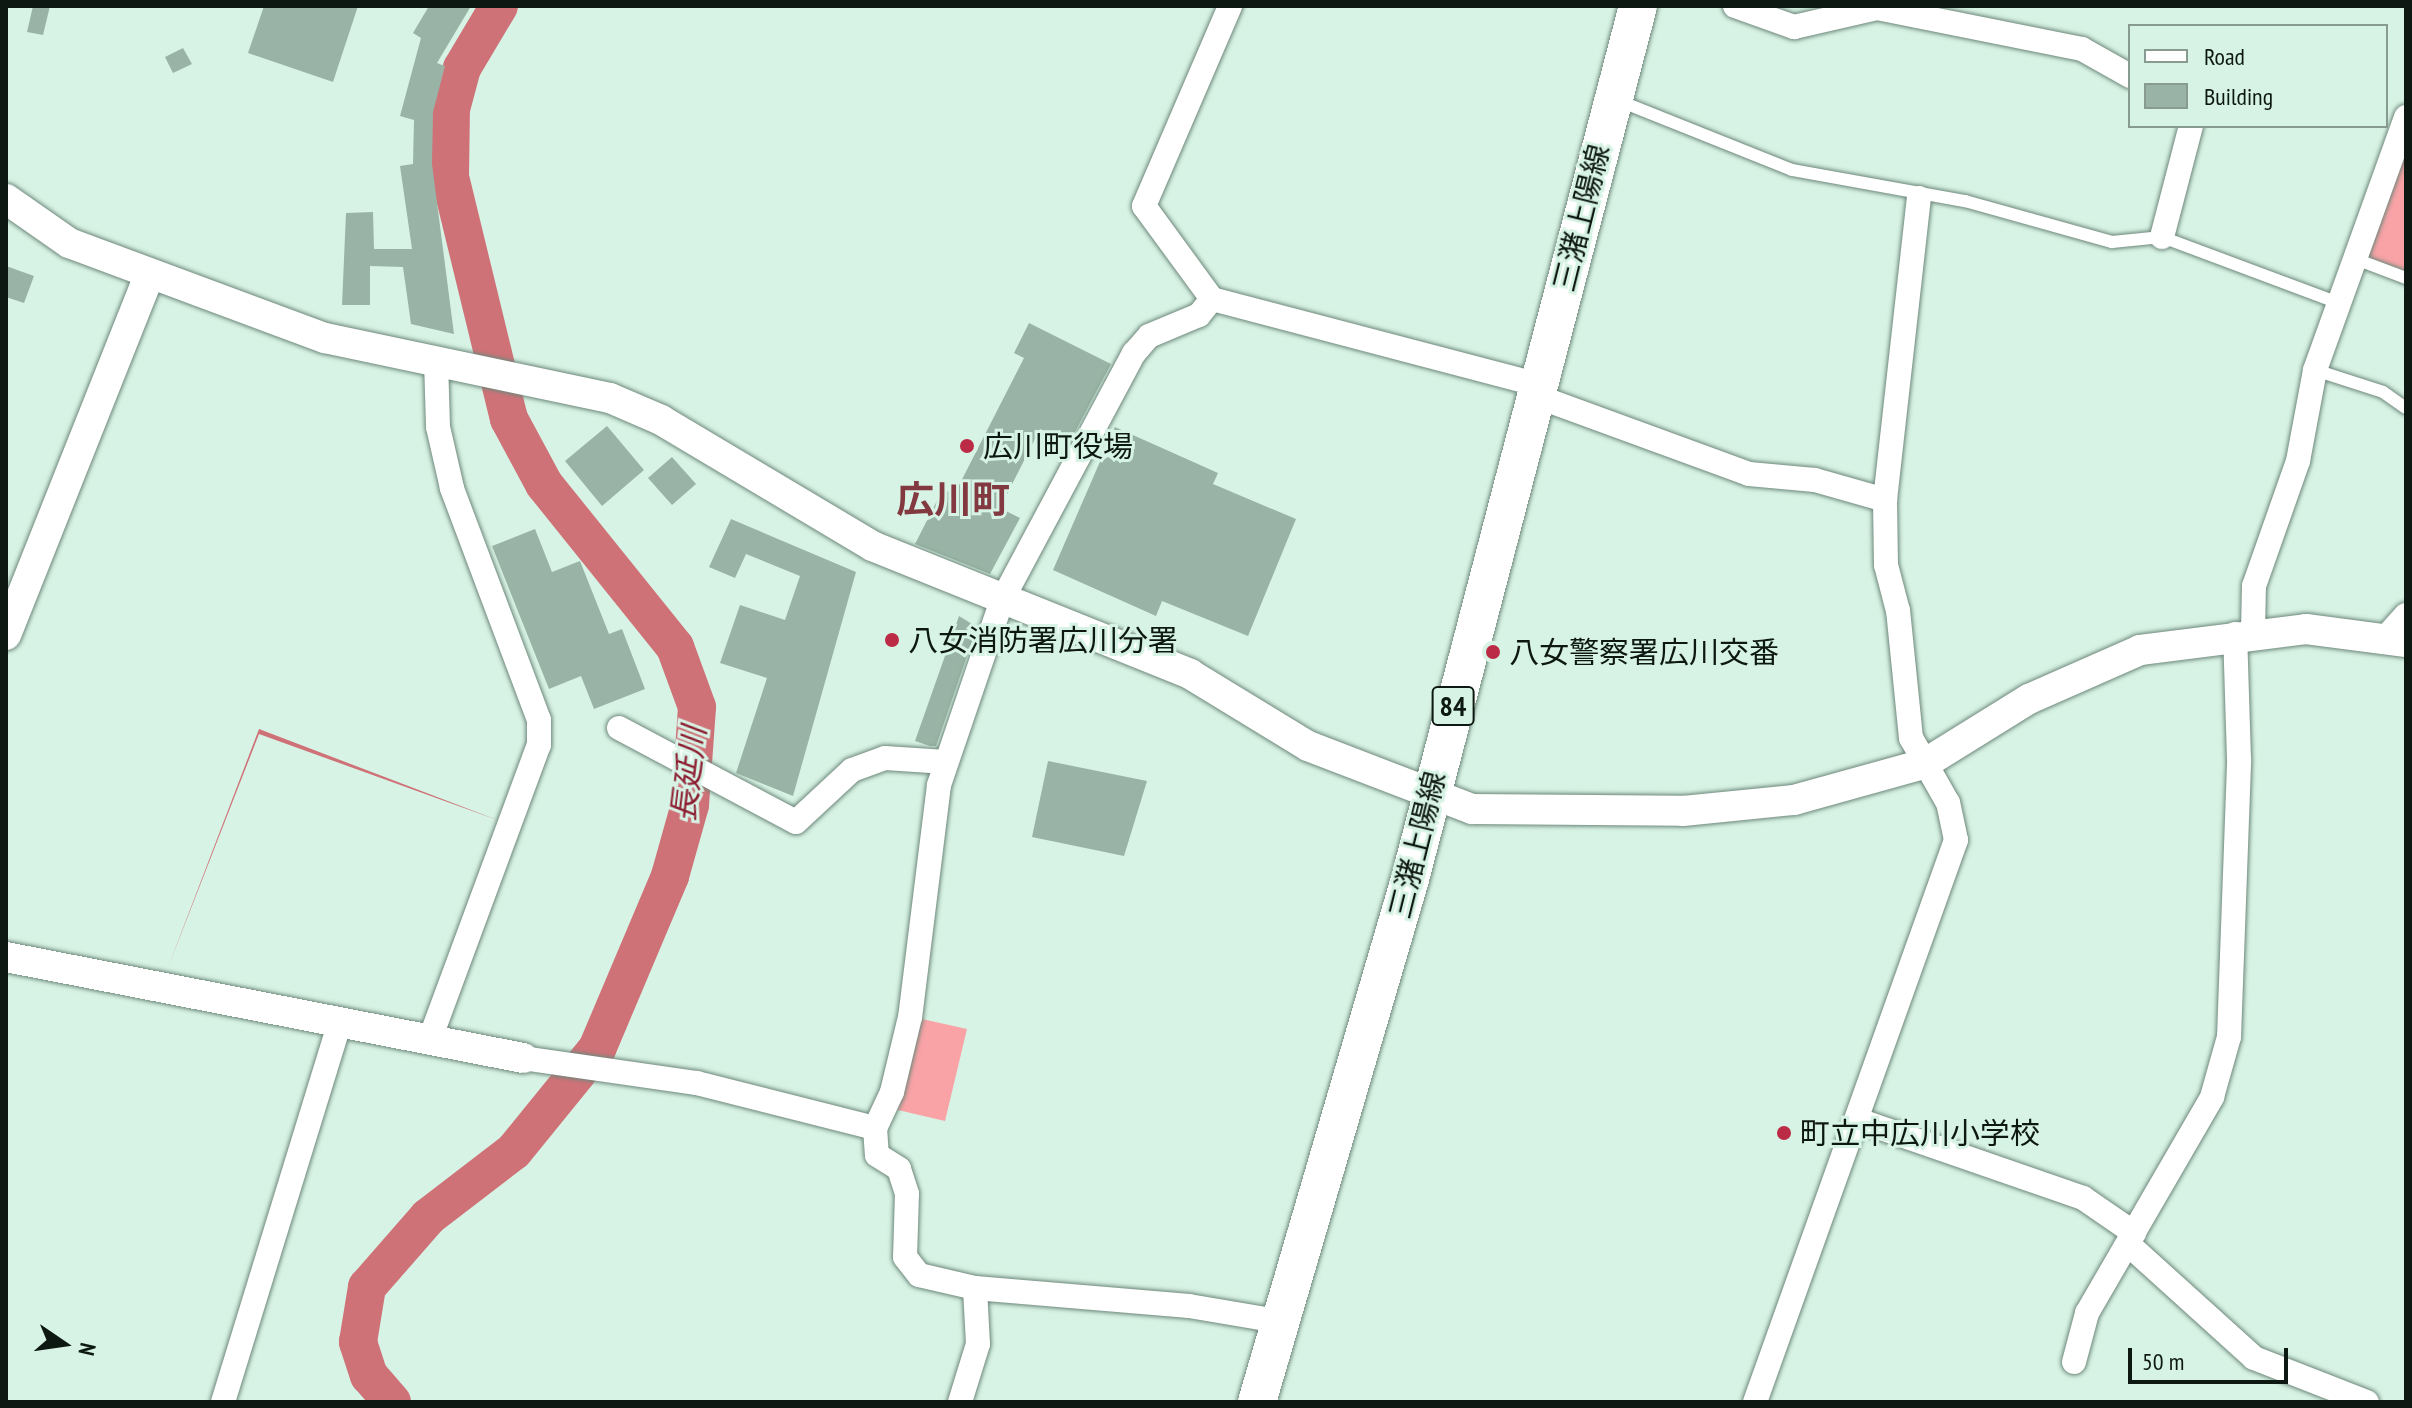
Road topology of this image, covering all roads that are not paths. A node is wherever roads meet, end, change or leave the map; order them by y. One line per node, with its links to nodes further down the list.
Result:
1 (1230, 6): 15 (street)
2 (1638, 6): 6 (main road, 三潴上陽線 / 84)
3 (1735, 6): 4 (street)
4 (1877, 7): 5 (street)
5 (2128, 75)
6 (1611, 98): 9 (lane); 19 (main road, 三潴上陽線 / 84)
7 (2406, 117): 12 (street)
8 (2190, 128): 11 (street)
9 (1919, 198): 11 (lane); 21 (street)
10 (6, 199): 13 (street)
11 (2162, 237): 16 (lane)
12 (2353, 258): 14 (lane); 16 (street)
13 (150, 274): 17 (street); 25 (street)
14 (2406, 278)
15 (1212, 299): 19 (street); 22 (street)
16 (2336, 302): 18 (street)
17 (436, 360): 22 (street); 33 (street)
18 (2315, 370): 20 (lane); 24 (street)
19 (1537, 391): 21 (street); 30 (main road, 三潴上陽線 / 84)
20 (2406, 408)
21 (1885, 500): 29 (street)
22 (1002, 600): 28 (street); 30 (street)
23 (2406, 615): 26 (street)
24 (2244, 633): 26 (street); 29 (street); 37 (street)
25 (6, 635)
26 (2396, 640)
27 (619, 728): 28 (street)
28 (946, 762): 36 (street)
29 (1924, 764): 30 (street); 35 (street)
30 (1429, 794): 39 (main road, 三潴上陽線 / 84)
31 (6, 957): 32 (street)
32 (340, 1022): 33 (street); 41 (street)
33 (430, 1039): 34 (street)
34 (523, 1058): 36 (street)
35 (1861, 1121): 37 (street); 44 (street)
36 (875, 1128): 38 (street)
37 (2131, 1238): 40 (street); 45 (street)
38 (975, 1288): 39 (street); 42 (street)
39 (1278, 1321): 43 (main road, 三潴上陽線 / 84)
40 (2074, 1362)
41 (223, 1402)
42 (960, 1402)
43 (1257, 1402)
44 (1755, 1402)
45 (2367, 1402)

